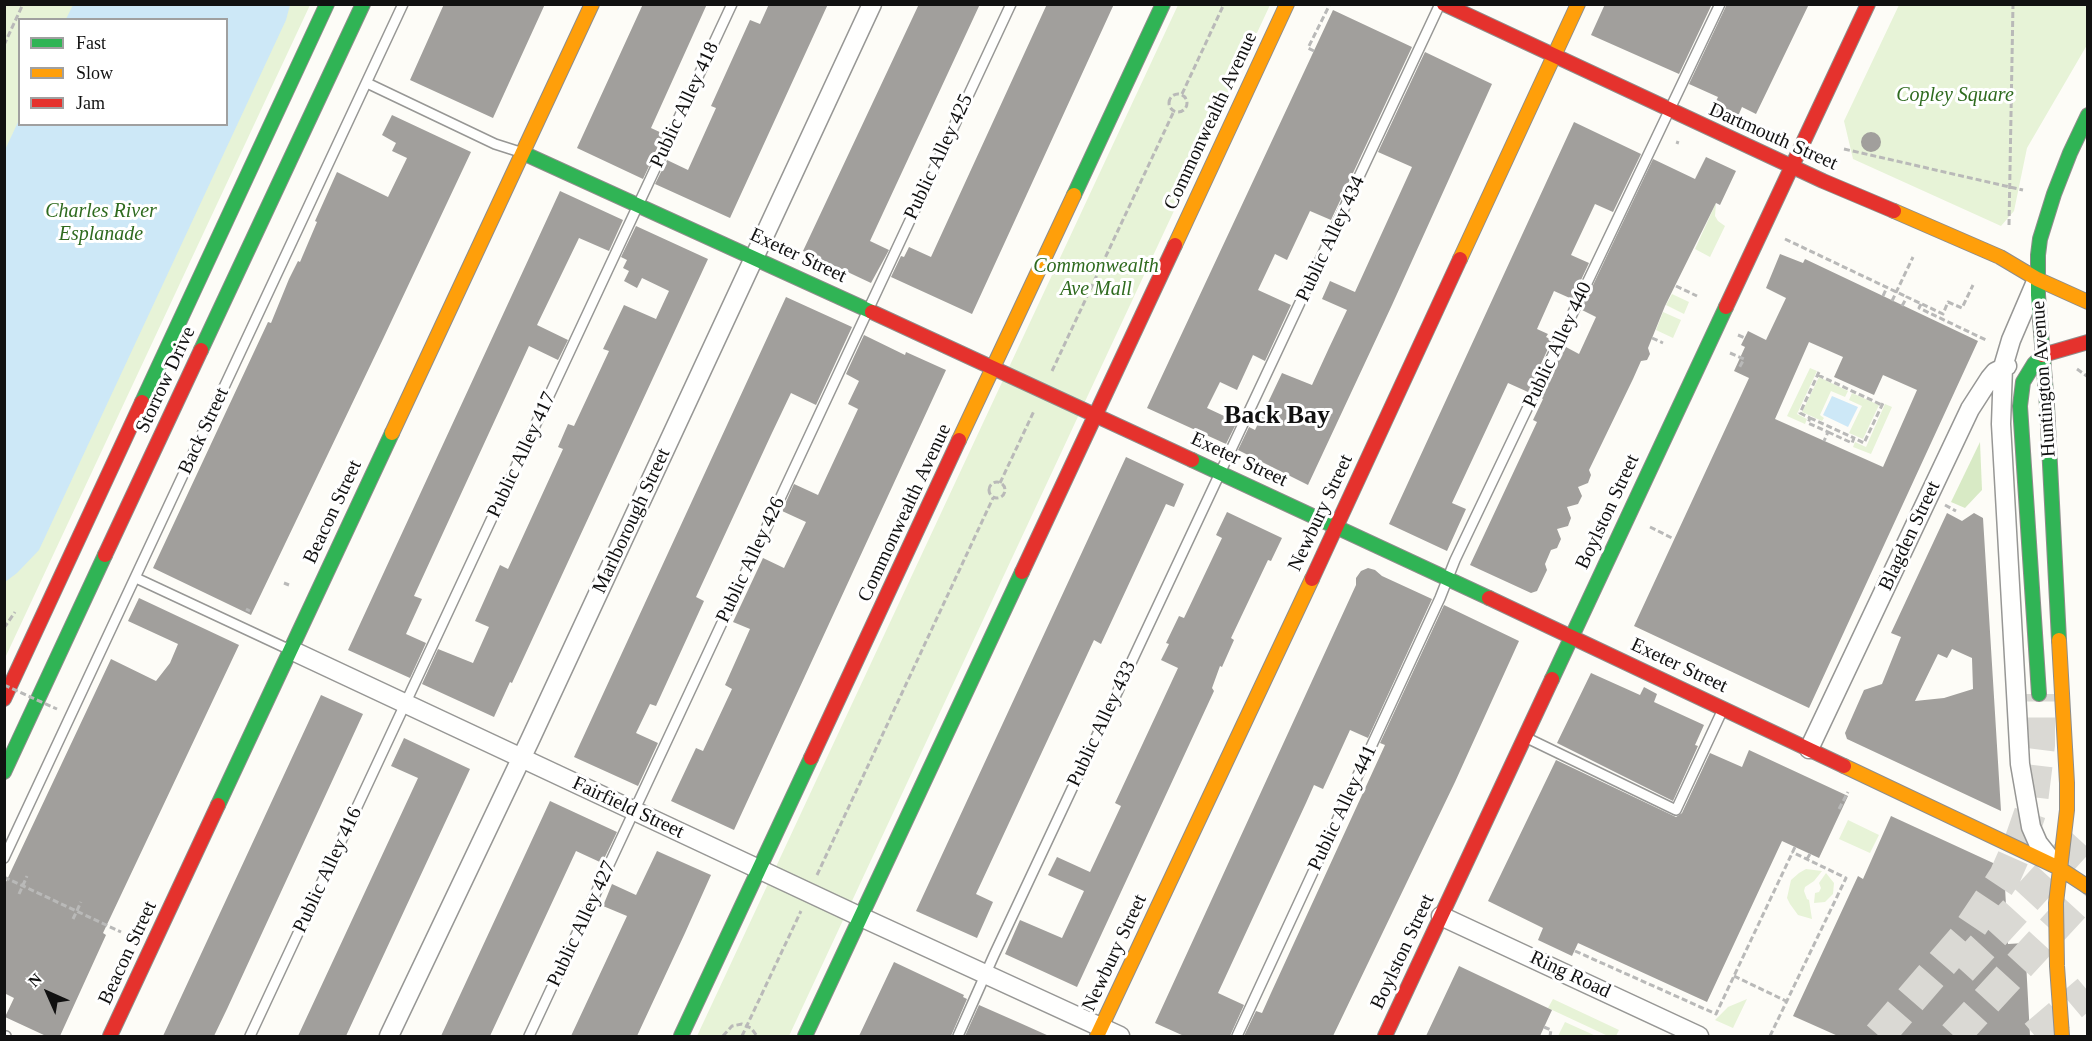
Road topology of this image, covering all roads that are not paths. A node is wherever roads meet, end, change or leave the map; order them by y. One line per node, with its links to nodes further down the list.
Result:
1 (327, 4): 37 (main road, Storrow Drive)
2 (363, 4): 45 (main road, Storrow Drive)
3 (403, 4): 15 (lane, Back Street)
4 (592, 4): 18 (main road, Beacon Street)
5 (732, 4): 20 (lane, Public Alley 418)
6 (872, 4): 21 (street, Marlborough Street)
7 (1011, 4): 24 (lane, Public Alley 425)
8 (1162, 4): 28 (main road, Commonwealth Avenue)
9 (1287, 4): 29 (main road, Commonwealth Avenue)
10 (1442, 4): 14 (main road, Dartmouth Street); 30 (lane, Public Alley 434)
11 (1578, 4): 14 (main road, Newbury Street)
12 (1720, 4): 16 (lane, Public Alley 440)
13 (1868, 4): 19 (main road, Boylston Street)
14 (1555, 55): 16 (main road, Dartmouth Street); 31 (main road, Newbury Street)
15 (367, 83): 18 (lane, Exeter Street); 32 (lane, Back Street)
16 (1670, 111): 19 (main road, Dartmouth Street); 33 (lane, Public Alley 440)
17 (2088, 115): 22 (main road)
18 (523, 153): 20 (main road, Exeter Street); 35 (main road, Beacon Street)
19 (1792, 167): 22 (main road, Dartmouth Street); 34 (main road, Boylston Street)
20 (639, 205): 21 (main road, Exeter Street); 38 (lane, Public Alley 417)
21 (755, 257): 24 (main road, Exeter Street); 44 (street, Marlborough Street)
22 (2037, 279): 23 (main road, Dartmouth Street); 26 (main road, Huntington Avenue); 27 (street, Huntington Avenue)
23 (2088, 302)
24 (868, 310): 28 (main road, Exeter Street); 46 (lane, Public Alley 426)
25 (2088, 342): 26 (main road)
26 (2043, 355): 27 (street, Blagden Street); 36 (main road); 40 (main road, Huntington Avenue)
27 (2003, 367): 43 (street, Blagden Street); 48 (street, Huntington Avenue)
28 (993, 368): 29 (main road, Exeter Street); 49 (main road, Commonwealth Avenue)
29 (1095, 415): 30 (main road, Exeter Street); 52 (main road, Commonwealth Avenue)
30 (1220, 474): 31 (main road, Exeter Street); 53 (lane, Public Alley 433)
31 (1336, 528): 33 (main road, Exeter Street); 54 (main road, Newbury Street)
32 (136, 578): 35 (lane, Fairfield Street); 47 (lane, Back Street)
33 (1447, 580): 34 (main road, Exeter Street); 63 (lane, Public Alley 441)
34 (1571, 637): 39 (main road, Exeter Street); 41 (main road, Boylston Street)
35 (291, 650): 38 (street, Fairfield Street); 55 (main road, Beacon Street)
36 (2039, 694)
37 (4, 699)
38 (406, 704): 44 (street, Fairfield Street); 56 (lane, Public Alley 416)
39 (1723, 709): 41 (lane); 43 (main road, Exeter Street)
40 (2064, 720): 42 (main road); 48 (main road, Huntington Avenue)
41 (1525, 737): 51 (main road, Boylston Street)
42 (2079, 742)
43 (1809, 749): 48 (main road, Exeter Street)
44 (521, 758): 46 (street, Fairfield Street); 57 (street, Marlborough Street)
45 (4, 772)
46 (634, 811): 49 (street, Fairfield Street); 58 (lane, Public Alley 427)
47 (4, 858)
48 (2059, 868): 50 (main road, Exeter Street); 66 (main road, Huntington Avenue)
49 (760, 869): 52 (street, Fairfield Street); 59 (main road, Commonwealth Avenue)
50 (2088, 887)
51 (1441, 916): 64 (main road, Boylston Street); 65 (street, Ring Road)
52 (861, 917): 53 (street, Fairfield Street); 60 (main road, Commonwealth Avenue)
53 (986, 975): 54 (street, Fairfield Street); 61 (lane, Public Alley 433)
54 (1099, 1032): 62 (street, Fairfield Street)
55 (110, 1036)
56 (250, 1036)
57 (389, 1036)
58 (529, 1036)
59 (681, 1036)
60 (806, 1036)
61 (958, 1036)
62 (1120, 1036)
63 (1237, 1036)
64 (1385, 1036)
65 (1699, 1036)
66 (2062, 1036)

